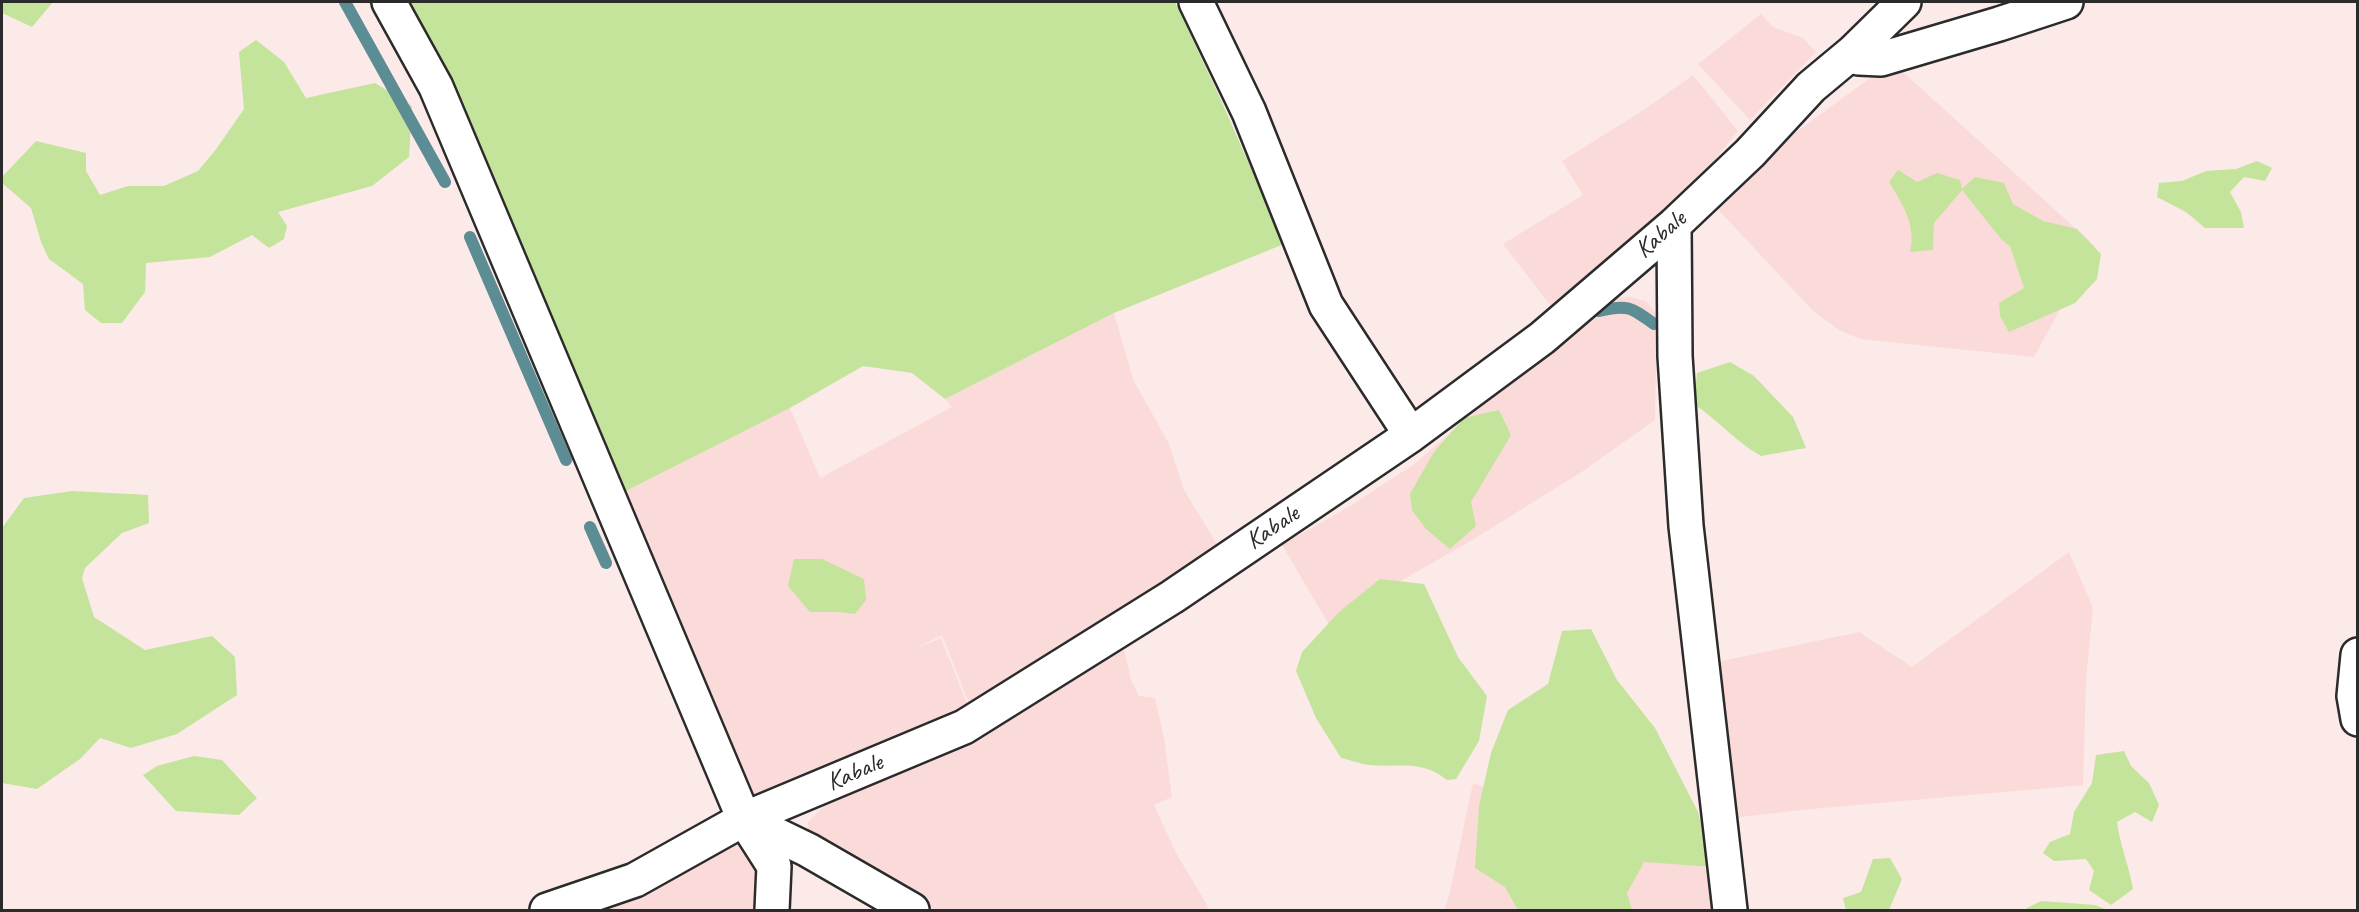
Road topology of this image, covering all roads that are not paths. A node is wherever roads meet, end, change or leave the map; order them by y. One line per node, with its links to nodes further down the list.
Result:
1 (389, 2): 10 (street)
2 (1196, 2): 7 (street)
3 (1904, 2): 5 (street, Kabale)
4 (2066, 2): 5 (street)
5 (1853, 52): 6 (street, Kabale)
6 (1674, 225): 7 (street, Kabale); 14 (street)
7 (1411, 435): 10 (street, Kabale)
8 (2358, 655): 9 (street)
9 (2358, 719)
10 (744, 819): 11 (street, Kabale); 12 (street); 13 (street)
11 (547, 910)
12 (772, 910)
13 (912, 910)
14 (1730, 910)

